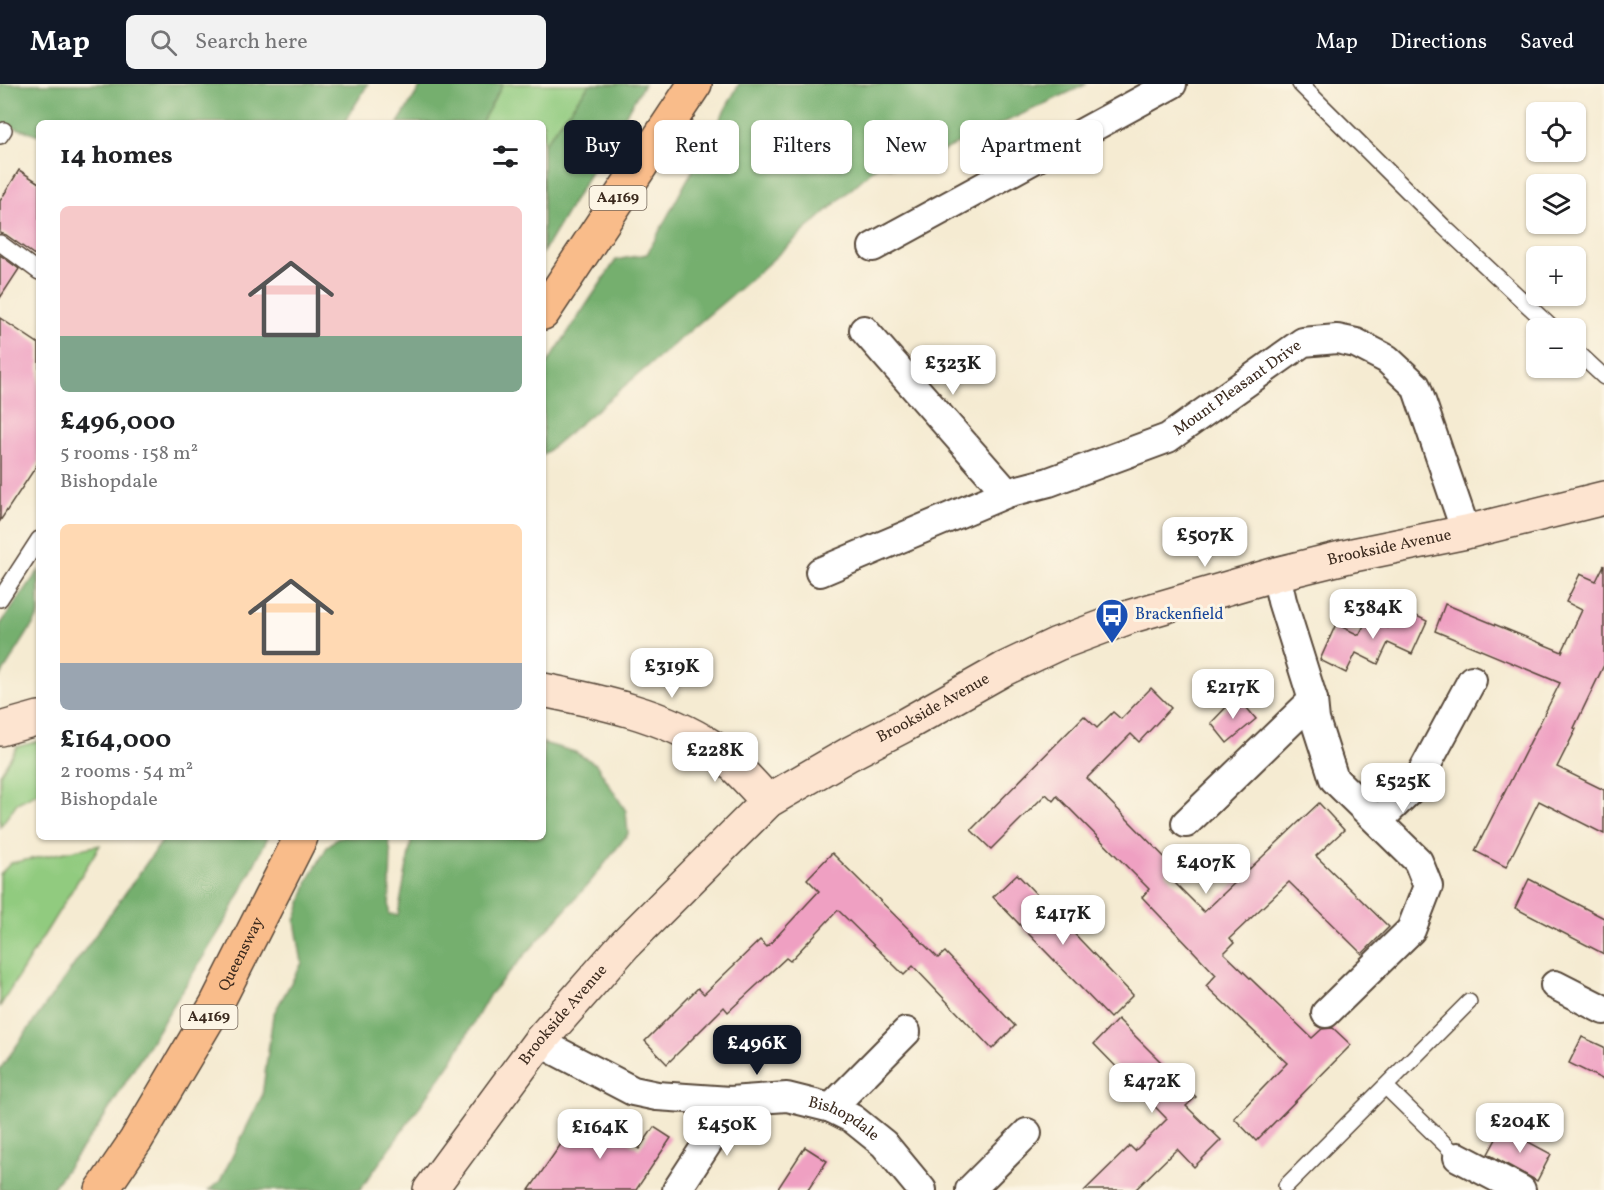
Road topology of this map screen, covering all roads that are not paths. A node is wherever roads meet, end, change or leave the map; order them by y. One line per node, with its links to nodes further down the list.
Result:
1 (695, 84): 7 (main road, A4169)
2 (1172, 84): 5 (street)
3 (1300, 84): 8 (lane)
4 (0, 243): 6 (lane)
5 (873, 247)
6 (36, 270)
7 (546, 308)
8 (1541, 318)
9 (864, 330): 12 (street)
10 (1586, 360): 11 (lane)
11 (1604, 377)
12 (1007, 493): 14 (street, Mount Pleasant Drive); 16 (street, Mount Pleasant Drive)
13 (1604, 498): 14 (street, Brookside Avenue)
14 (1466, 532): 17 (street, Brookside Avenue)
15 (36, 544): 18 (lane)
16 (820, 572)
17 (1276, 574): 21 (street); 24 (street, Brookside Avenue)
18 (0, 598)
19 (1472, 680): 25 (street)
20 (546, 691): 24 (street)
21 (1313, 699): 25 (street); 26 (street)
22 (36, 719): 23 (street)
23 (0, 729)
24 (768, 801): 33 (street, Brookside Avenue)
25 (1378, 821): 31 (street)
26 (1186, 823)
27 (299, 840): 40 (main road, Queensway / A4169)
28 (1555, 985): 30 (street)
29 (1469, 1002): 34 (lane)
30 (1604, 1010)
31 (1326, 1013)
32 (906, 1032): 36 (street)
33 (539, 1041): 35 (street, Bishopdale); 41 (street, Brookside Avenue)
34 (1386, 1086): 38 (lane); 39 (lane)
35 (730, 1101): 36 (street, Bishopdale); 42 (street)
36 (831, 1108): 43 (street, Bishopdale)
37 (1028, 1133): 44 (street)
38 (1458, 1157): 45 (street)
39 (1286, 1186)
40 (102, 1190)
41 (430, 1190)
42 (677, 1190)
43 (922, 1190)
44 (970, 1190)
45 (1521, 1190)

